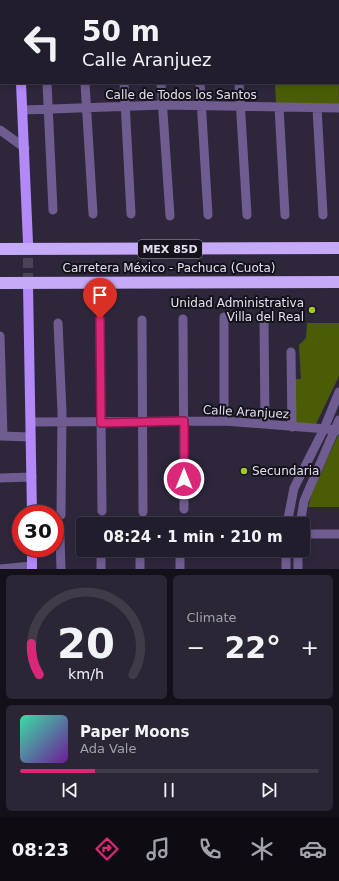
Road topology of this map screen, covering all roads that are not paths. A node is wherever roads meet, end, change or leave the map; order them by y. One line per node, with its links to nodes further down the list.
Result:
1 (21, 84): 15 (main road)
2 (47, 84): 16 (street)
3 (85, 84): 12 (street)
4 (124, 84): 10 (street)
5 (161, 84): 8 (street)
6 (200, 84): 9 (street)
7 (239, 84): 17 (street)
8 (163, 105): 9 (street, Calle de Todos los Santos); 10 (street, Calle de Todos los Santos); 27 (street)
9 (202, 105): 17 (street, Calle de Todos los Santos); 26 (street)
10 (125, 107): 12 (street, Calle de Todos los Santos); 22 (street)
11 (279, 107): 13 (street, Calle de Todos los Santos); 17 (street, Calle de Todos los Santos); 24 (street)
12 (86, 108): 16 (street, Calle de Todos los Santos); 21 (street)
13 (317, 108): 14 (street, Calle de Todos los Santos); 25 (street)
14 (339, 108)
15 (23, 110): 16 (street, Calle de Todos los Santos); 19 (main road)
16 (49, 110): 20 (street)
17 (241, 111): 23 (street)
18 (0, 130): 19 (street)
19 (25, 148): 28 (main road)
20 (54, 210)
21 (93, 214)
22 (131, 214)
23 (247, 214)
24 (285, 214)
25 (324, 214)
26 (208, 215)
27 (170, 216)
28 (28, 243)
29 (339, 248): 30 (highway, Carretera México - Pachuca (Cuota) / MEX 85D)
30 (0, 249)
31 (339, 282): 32 (highway, Carretera México - Pachuca (Cuota))
32 (0, 283)
33 (28, 285): 47 (main road)
34 (224, 317): 46 (street)
35 (100, 319): 49 (street)
36 (183, 319): 45 (street)
37 (142, 320): 44 (street)
38 (264, 320): 50 (street)
39 (58, 323): 48 (street)
40 (0, 336): 54 (street)
41 (291, 352): 51 (street)
42 (339, 392): 52 (street)
43 (339, 420): 53 (street)
44 (142, 421): 45 (street, Calle Aranjuez); 49 (street, Calle Aranjuez); 62 (street)
45 (184, 421): 46 (street, Calle Aranjuez); 60 (street)
46 (224, 421): 50 (street, Calle Aranjuez)
47 (31, 422): 48 (street, Calle Aranjuez); 55 (main road)
48 (62, 422): 49 (street, Calle Aranjuez); 59 (street)
49 (101, 423): 61 (street)
50 (265, 424): 51 (street, Calle Aranjuez)
51 (292, 426): 52 (street, Calle Aranjuez)
52 (324, 429): 53 (street, Calle Aranjuez); 63 (street)
53 (337, 430): 64 (street)
54 (2, 436): 55 (street)
55 (31, 437): 56 (main road)
56 (32, 477): 57 (street); 58 (main road)
57 (0, 478)
58 (32, 505)
59 (61, 505)
60 (184, 509)
61 (102, 511)
62 (143, 512)
63 (288, 517)
64 (301, 517)
65 (310, 534): 66 (street)
66 (339, 534)
67 (32, 557): 75 (main road)
68 (61, 557): 76 (street)
69 (101, 557): 77 (street)
70 (140, 557): 78 (street)
71 (180, 557): 79 (street)
72 (286, 557): 80 (street)
73 (298, 557): 81 (street)
74 (0, 568): 75 (street)
75 (32, 568)
76 (61, 569)
77 (101, 569)
78 (140, 569)
79 (180, 569)
80 (286, 569)
81 (298, 569)

